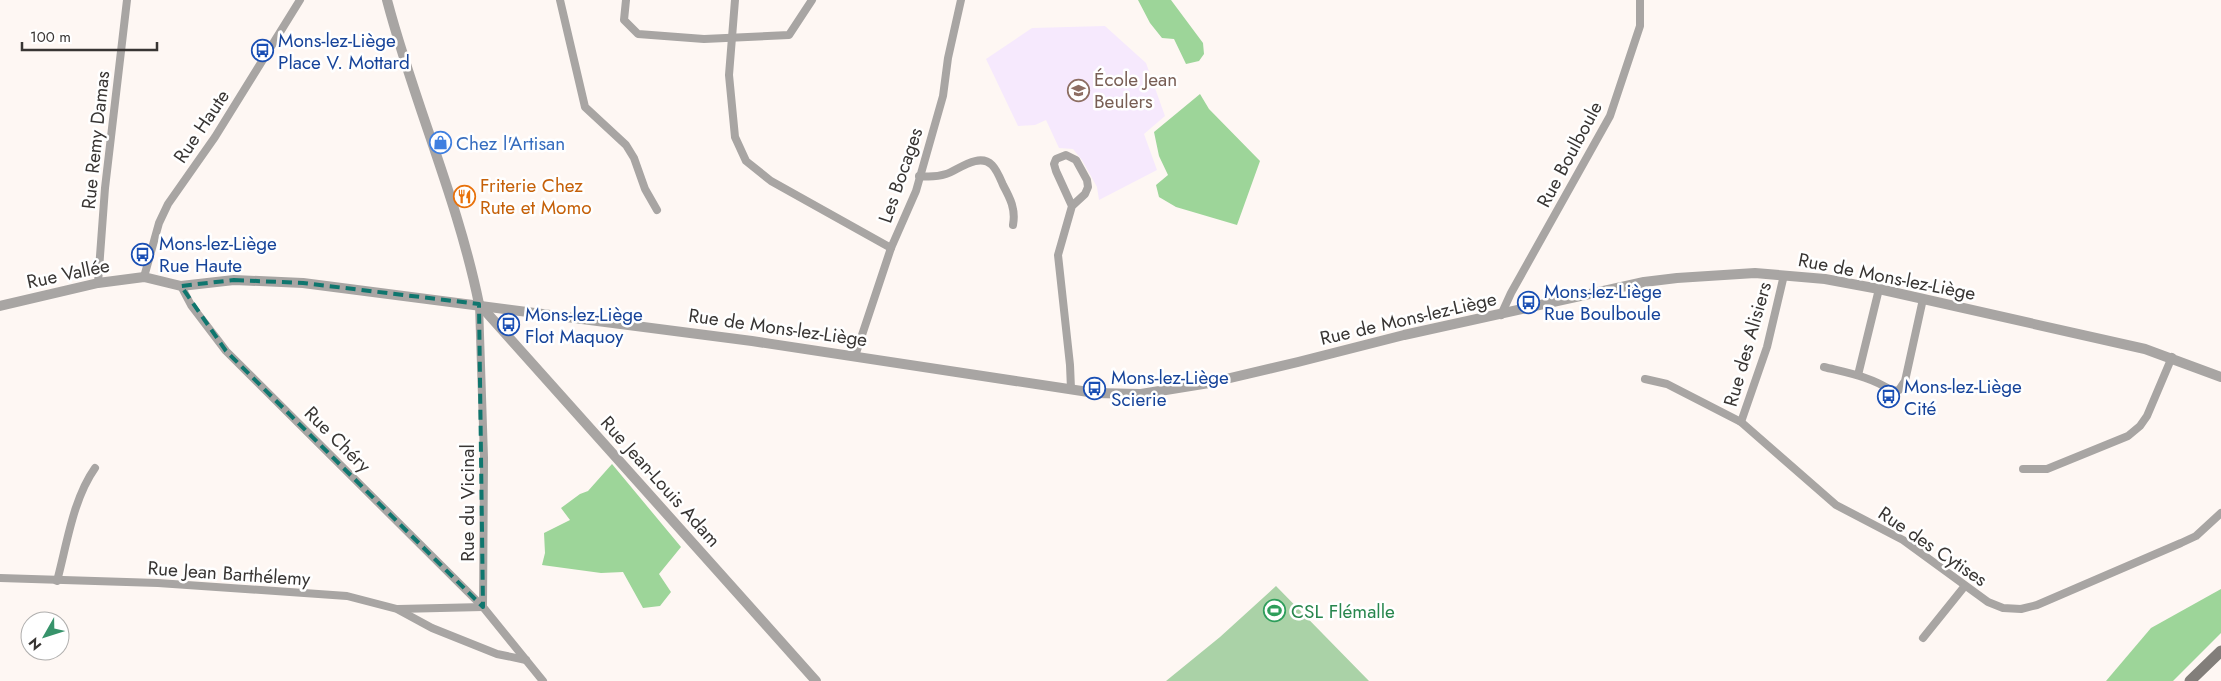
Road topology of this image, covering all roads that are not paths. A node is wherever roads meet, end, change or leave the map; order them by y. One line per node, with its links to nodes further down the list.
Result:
1 (127, 0): 18 (street, Rue Remy Damas)
2 (300, 0): 17 (street, Rue Haute)
3 (387, 0): 22 (street)
4 (560, 0): 13 (street)
5 (626, 0): 10 (street)
6 (735, 0): 10 (street)
7 (812, 0): 10 (street)
8 (961, 0): 11 (street, Les Bocages)
9 (1640, 0): 24 (street, Rue Boulboule)
10 (732, 39): 15 (street)
11 (919, 176): 14 (street); 15 (street, Les Bocages)
12 (1072, 206): 12 (street); 31 (street)
13 (657, 210)
14 (1013, 225)
15 (891, 248): 25 (street, Les Bocages)
16 (1784, 275): 20 (street, Rue de Mons-lez-Liège); 24 (street, Rue de Mons-lez-Liège); 32 (street, Rue des Alisiers)
17 (144, 277): 18 (street, Rue Vallée); 19 (street)
18 (98, 283): 23 (street, Rue Vallée)
19 (181, 286): 22 (street, Rue de Mons-lez-Liège); 39 (street, Rue Chéry)
20 (1879, 289): 21 (street, Rue de Mons-lez-Liège); 28 (street)
21 (1923, 299): 26 (street, Rue de Mons-lez-Liège); 28 (street)
22 (479, 304): 25 (street, Rue de Mons-lez-Liège); 39 (street, Rue du Vicinal); 45 (street, Rue Jean-Louis Adam)
23 (0, 306)
24 (1501, 315): 31 (street, Rue de Mons-lez-Liège)
25 (855, 356): 31 (street, Rue de Mons-lez-Liège)
26 (2172, 358): 29 (street, Rue de Mons-lez-Liège); 34 (street)
27 (1824, 368): 28 (street)
28 (1858, 375)
29 (2221, 377)
30 (1645, 378): 32 (street, Rue des Cytises)
31 (1071, 389)
32 (1741, 422): 38 (street, Rue des Cytises)
33 (95, 468): 37 (street)
34 (2023, 469)
35 (2221, 513): 38 (street, Rue des Cytises)
36 (0, 578): 37 (street, Rue Jean Barthélemy)
37 (57, 581): 40 (street, Rue Jean Barthélemy)
38 (1964, 586): 41 (street)
39 (483, 607): 40 (street, Rue Jean Barthélemy); 43 (street)
40 (397, 609): 43 (street, Rue Jean Barthélemy)
41 (1923, 638)
42 (2221, 651): 46 (main road)
43 (526, 660): 44 (street)
44 (543, 681)
45 (816, 681)
46 (2190, 681)

